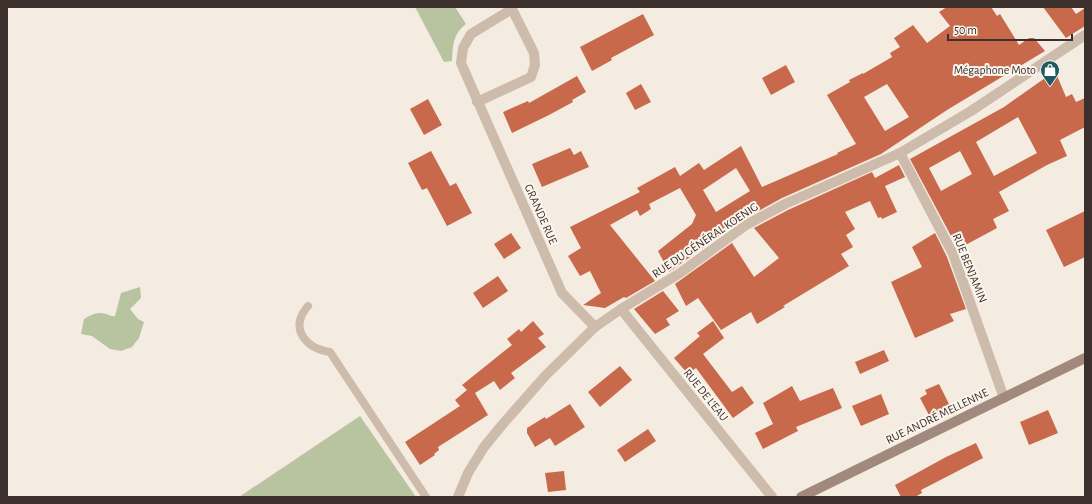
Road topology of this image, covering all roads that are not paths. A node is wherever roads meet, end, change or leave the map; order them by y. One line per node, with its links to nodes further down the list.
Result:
1 (513, 8): 3 (street, GRANDE RUE); 3 (street)
2 (1085, 35): 4 (street, RUE DU GÉNÉRAL KOENIG)
3 (477, 102): 7 (street, GRANDE RUE)
4 (900, 153): 6 (street, RUE DU GÉNÉRAL KOENIG); 9 (street, RUE BENJAMIN)
5 (308, 306): 10 (lane)
6 (621, 309): 7 (street, RUE DU GÉNÉRAL KOENIG); 12 (street, RUE DE L'EAU)
7 (595, 327): 11 (street, RUE DU GÉNÉRAL KOENIG)
8 (1085, 358): 9 (street, RUE ANDRÉ MELLENNE)
9 (1004, 398): 13 (street, RUE ANDRÉ MELLENNE)
10 (426, 497)
11 (458, 497)
12 (772, 497)
13 (801, 497)

